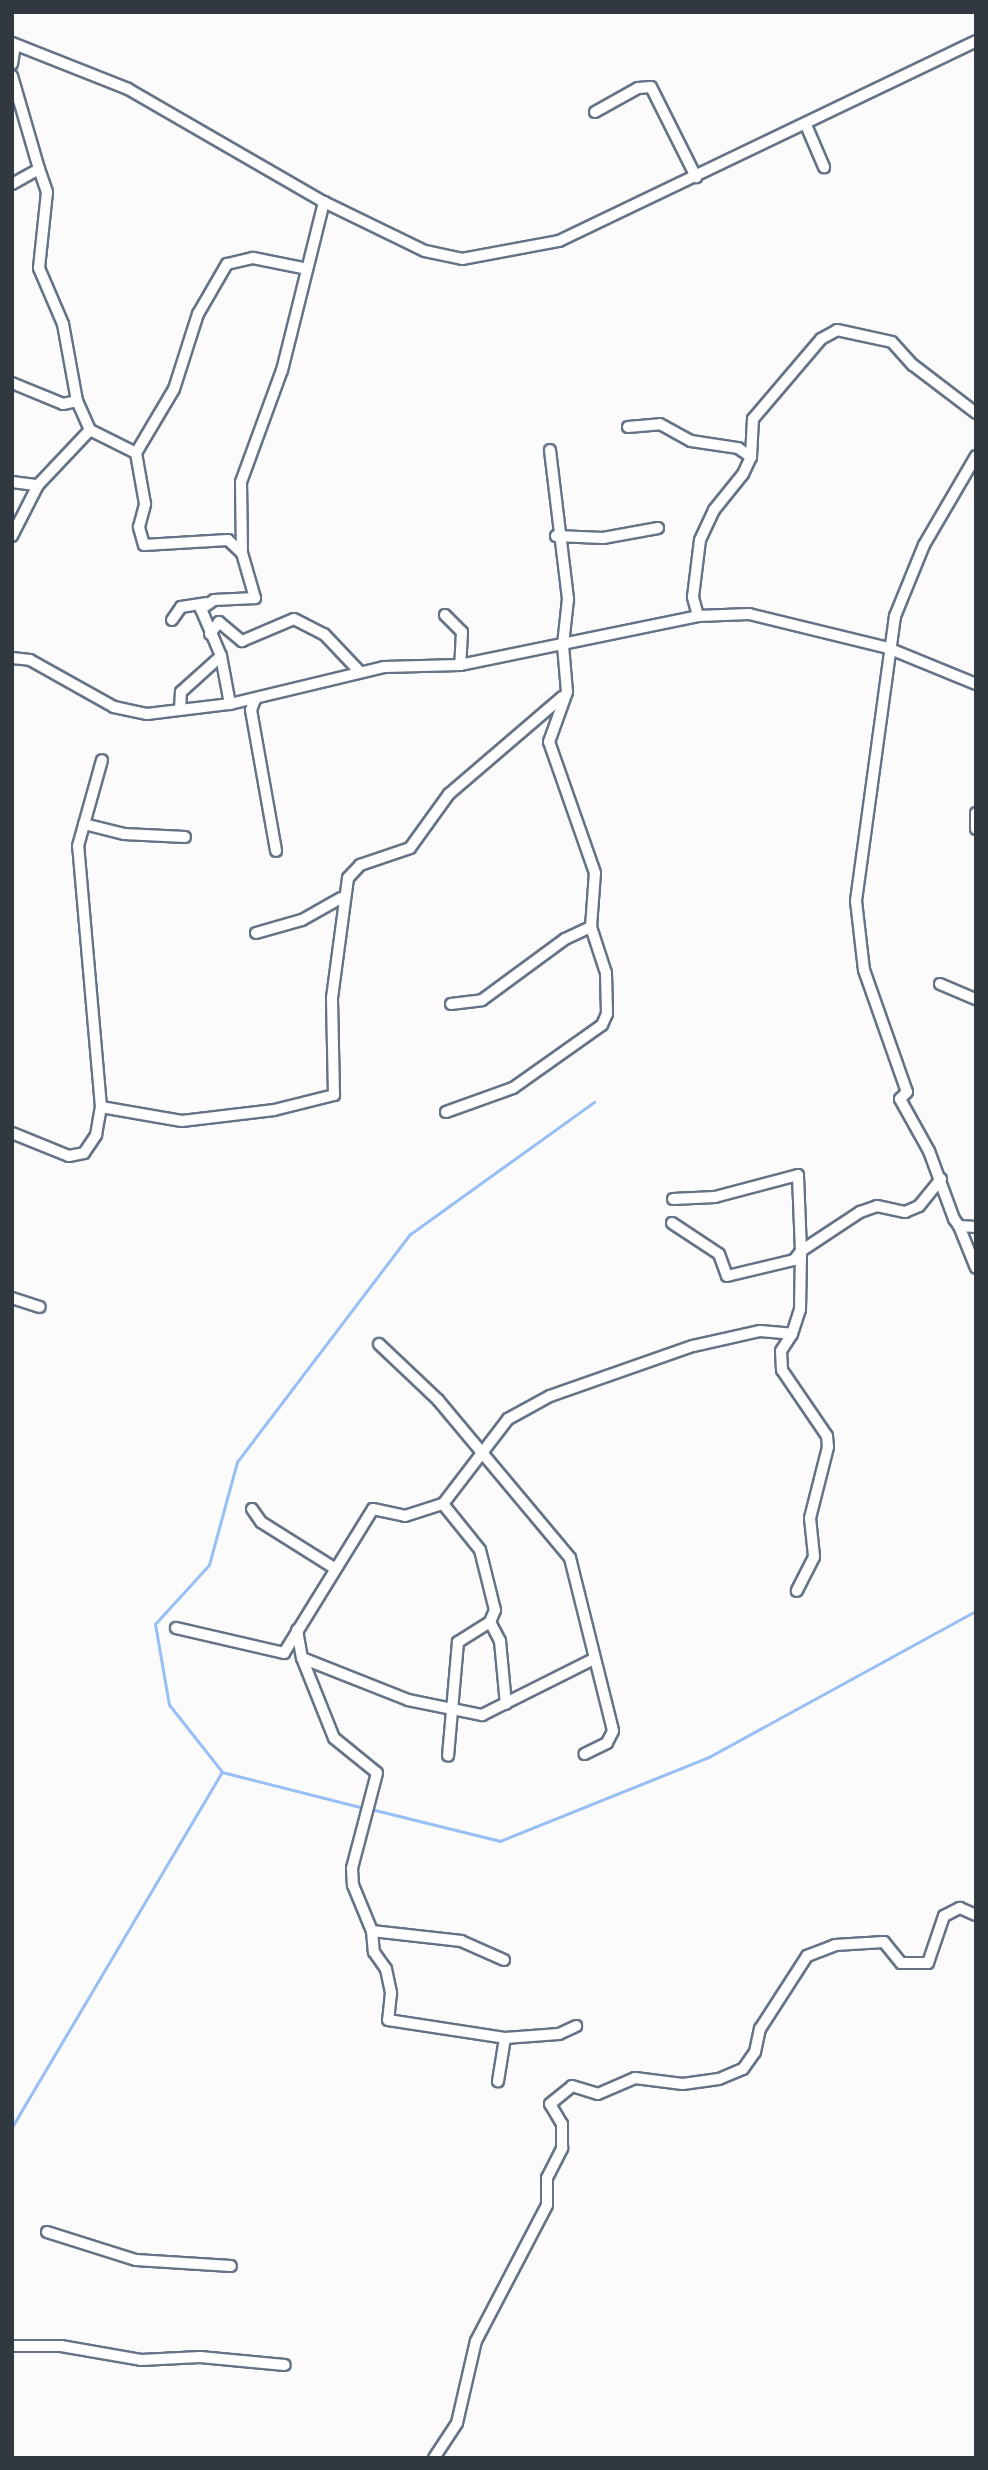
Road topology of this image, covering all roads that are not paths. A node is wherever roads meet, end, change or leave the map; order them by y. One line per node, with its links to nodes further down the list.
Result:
1 (976, 41): 6 (street)
2 (14, 44): 3 (street); 11 (street)
3 (12, 64)
4 (12, 76): 8 (street)
5 (595, 112): 9 (street)
6 (806, 125): 7 (street); 9 (street)
7 (824, 167)
8 (39, 169): 10 (street); 14 (street)
9 (696, 177): 11 (street)
10 (12, 184)
11 (324, 202): 12 (street)
12 (303, 268): 19 (street); 28 (street)
13 (12, 383): 14 (street)
14 (77, 401): 17 (street)
15 (976, 412): 21 (street)
16 (628, 428): 21 (street)
17 (90, 430): 19 (street); 24 (street)
18 (550, 450): 27 (street)
19 (136, 453): 28 (street)
20 (976, 456): 22 (street)
21 (751, 457): 31 (street)
22 (972, 471): 35 (street)
23 (12, 482): 24 (street)
24 (38, 485): 26 (street)
25 (658, 528): 27 (street)
26 (12, 536)
27 (556, 536): 34 (street)
28 (242, 553): 29 (street)
29 (206, 603): 32 (street); 33 (street)
30 (445, 615): 38 (street)
31 (698, 616): 34 (street); 35 (street)
32 (172, 620)
33 (210, 634): 36 (street); 39 (street)
34 (563, 645): 38 (street); 41 (street)
35 (888, 648): 40 (street); 60 (street)
36 (221, 656): 43 (street); 44 (street)
37 (12, 658): 44 (street)
38 (460, 665): 39 (street)
39 (360, 672): 42 (street)
40 (976, 684)
41 (567, 692): 51 (street); 52 (street)
42 (255, 700): 43 (street); 50 (street)
43 (230, 704): 44 (street)
44 (180, 710)
45 (102, 760): 47 (street)
46 (976, 813): 48 (street)
47 (84, 824): 49 (street); 57 (street)
48 (976, 829)
49 (185, 837)
50 (275, 851)
51 (341, 898): 53 (street); 57 (street)
52 (591, 927): 56 (street); 58 (street)
53 (256, 933)
54 (940, 984): 55 (street)
55 (976, 999)
56 (451, 1004)
57 (101, 1107): 59 (street)
58 (446, 1112)
59 (12, 1133)
60 (941, 1179): 63 (street); 65 (street)
61 (673, 1199): 65 (street)
62 (672, 1223): 65 (street)
63 (959, 1226): 64 (street); 66 (street)
64 (976, 1227)
65 (801, 1251): 69 (street)
66 (976, 1268)
67 (12, 1298): 68 (street)
68 (40, 1307)
69 (792, 1334): 71 (street); 75 (street)
70 (379, 1344): 71 (street)
71 (479, 1453): 72 (street); 80 (street)
72 (443, 1504): 74 (street); 76 (street)
73 (252, 1508): 74 (street)
74 (334, 1568): 78 (street)
75 (797, 1591)
76 (490, 1622): 81 (street); 82 (street)
77 (176, 1628): 78 (street)
78 (297, 1630): 79 (street)
79 (302, 1658): 82 (street); 86 (street)
80 (594, 1659): 81 (street); 83 (street)
81 (506, 1704): 82 (street)
82 (451, 1712): 84 (street)
83 (584, 1754)
84 (448, 1756)
85 (976, 1915): 95 (street)
86 (372, 1931): 87 (street); 89 (street)
87 (504, 1960)
88 (576, 2026): 89 (street)
89 (505, 2038): 90 (street)
90 (498, 2081)
91 (47, 2232): 92 (street)
92 (231, 2266)
93 (12, 2346): 94 (street)
94 (285, 2365)
95 (434, 2458)

